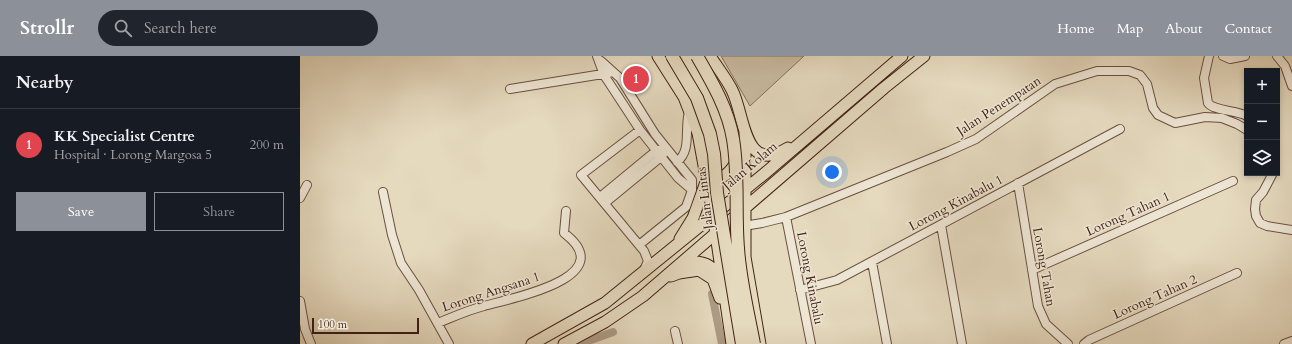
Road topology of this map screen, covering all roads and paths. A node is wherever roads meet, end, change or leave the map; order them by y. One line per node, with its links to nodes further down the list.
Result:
1 (658, 56): 16 (main road, Jalan Lintas)
2 (672, 56): 70 (highway, Jalan Lintas, bridge)
3 (696, 56): 71 (highway, bridge)
4 (710, 56): 21 (main road)
5 (902, 56): 22 (main road, Jalan Kolam)
6 (924, 56): 28 (main road)
7 (1209, 56): 17 (street)
8 (1223, 56): 9 (street)
9 (1245, 56)
10 (1277, 56): 14 (street)
11 (599, 59): 12 (street); 13 (street)
12 (613, 71): 13 (street); 25 (street)
13 (604, 75): 15 (street); 20 (street)
14 (1292, 86)
15 (510, 89)
16 (690, 112): 24 (main road, Jalan Lintas); 27 (street)
17 (1244, 115)
18 (1244, 128): 43 (street, Jalan Penempatan)
19 (1120, 129): 33 (street, Lorong Kinabalu 1)
20 (640, 130): 26 (street); 39 (street)
21 (745, 133): 22 (main road); 23 (main road)
22 (803, 138): 29 (main road, Jalan Kolam)
23 (744, 146): 24 (main road); 36 (main road)
24 (701, 148): 32 (main road, Jalan Lintas)
25 (666, 149): 26 (street); 27 (street)
26 (659, 154): 35 (street); 39 (street)
27 (677, 162): 35 (street)
28 (797, 164): 29 (main road); 41 (main road)
29 (771, 168): 36 (main road, Jalan Kolam)
30 (1271, 176): 46 (street)
31 (1233, 181): 52 (street, Lorong Tahan 1)
32 (706, 182): 42 (main road, Jalan Lintas); 49 (main road)
33 (1018, 183): 44 (street, Lorong Kinabalu 1); 52 (street, Lorong Tahan)
34 (307, 186): 38 (street)
35 (692, 190): 48 (street)
36 (744, 190): 41 (main road); 42 (main road, Jalan Kolam)
37 (383, 192): 59 (street)
38 (300, 198)
39 (602, 200): 48 (street)
40 (566, 211): 59 (street, Lorong Angsana 1)
41 (743, 211): 45 (main road); 47 (main road)
42 (713, 214): 47 (main road, Jalan Lintas); 49 (main road, Jalan Kolam)
43 (786, 217): 45 (street, Jalan Penempatan); 57 (street, Lorong Kinabalu)
44 (941, 225): 51 (street, Lorong Kinabalu 1); 75 (street)
45 (744, 226): 72 (main road)
46 (1292, 230)
47 (716, 235): 50 (main road); 55 (main road, Jalan Lintas)
48 (639, 245): 54 (street)
49 (675, 247): 54 (main road, Jalan Kolam)
50 (685, 261): 55 (main road); 56 (main road)
51 (872, 262): 57 (street, Lorong Kinabalu 1); 74 (street)
52 (1032, 270): 76 (street, Lorong Tahan)
53 (1237, 273): 77 (street, Lorong Tahan 2)
54 (642, 274): 65 (main road, Jalan Kolam)
55 (723, 278): 69 (main road, Jalan Lintas)
56 (662, 280): 66 (main road); 68 (main road)
57 (800, 290): 73 (street, Lorong Kinabalu)
58 (300, 301): 60 (street)
59 (438, 323): 64 (street)
60 (302, 327): 63 (street)
61 (675, 331): 67 (street)
62 (1292, 340): 78 (street)
63 (311, 344)
64 (449, 344)
65 (532, 344)
66 (564, 344)
67 (678, 344)
68 (726, 344)
69 (732, 344)
70 (742, 344)
71 (754, 344)
72 (760, 344)
73 (811, 344)
74 (887, 344)
75 (962, 344)
76 (1068, 344)
77 (1084, 344)
78 (1284, 344)

